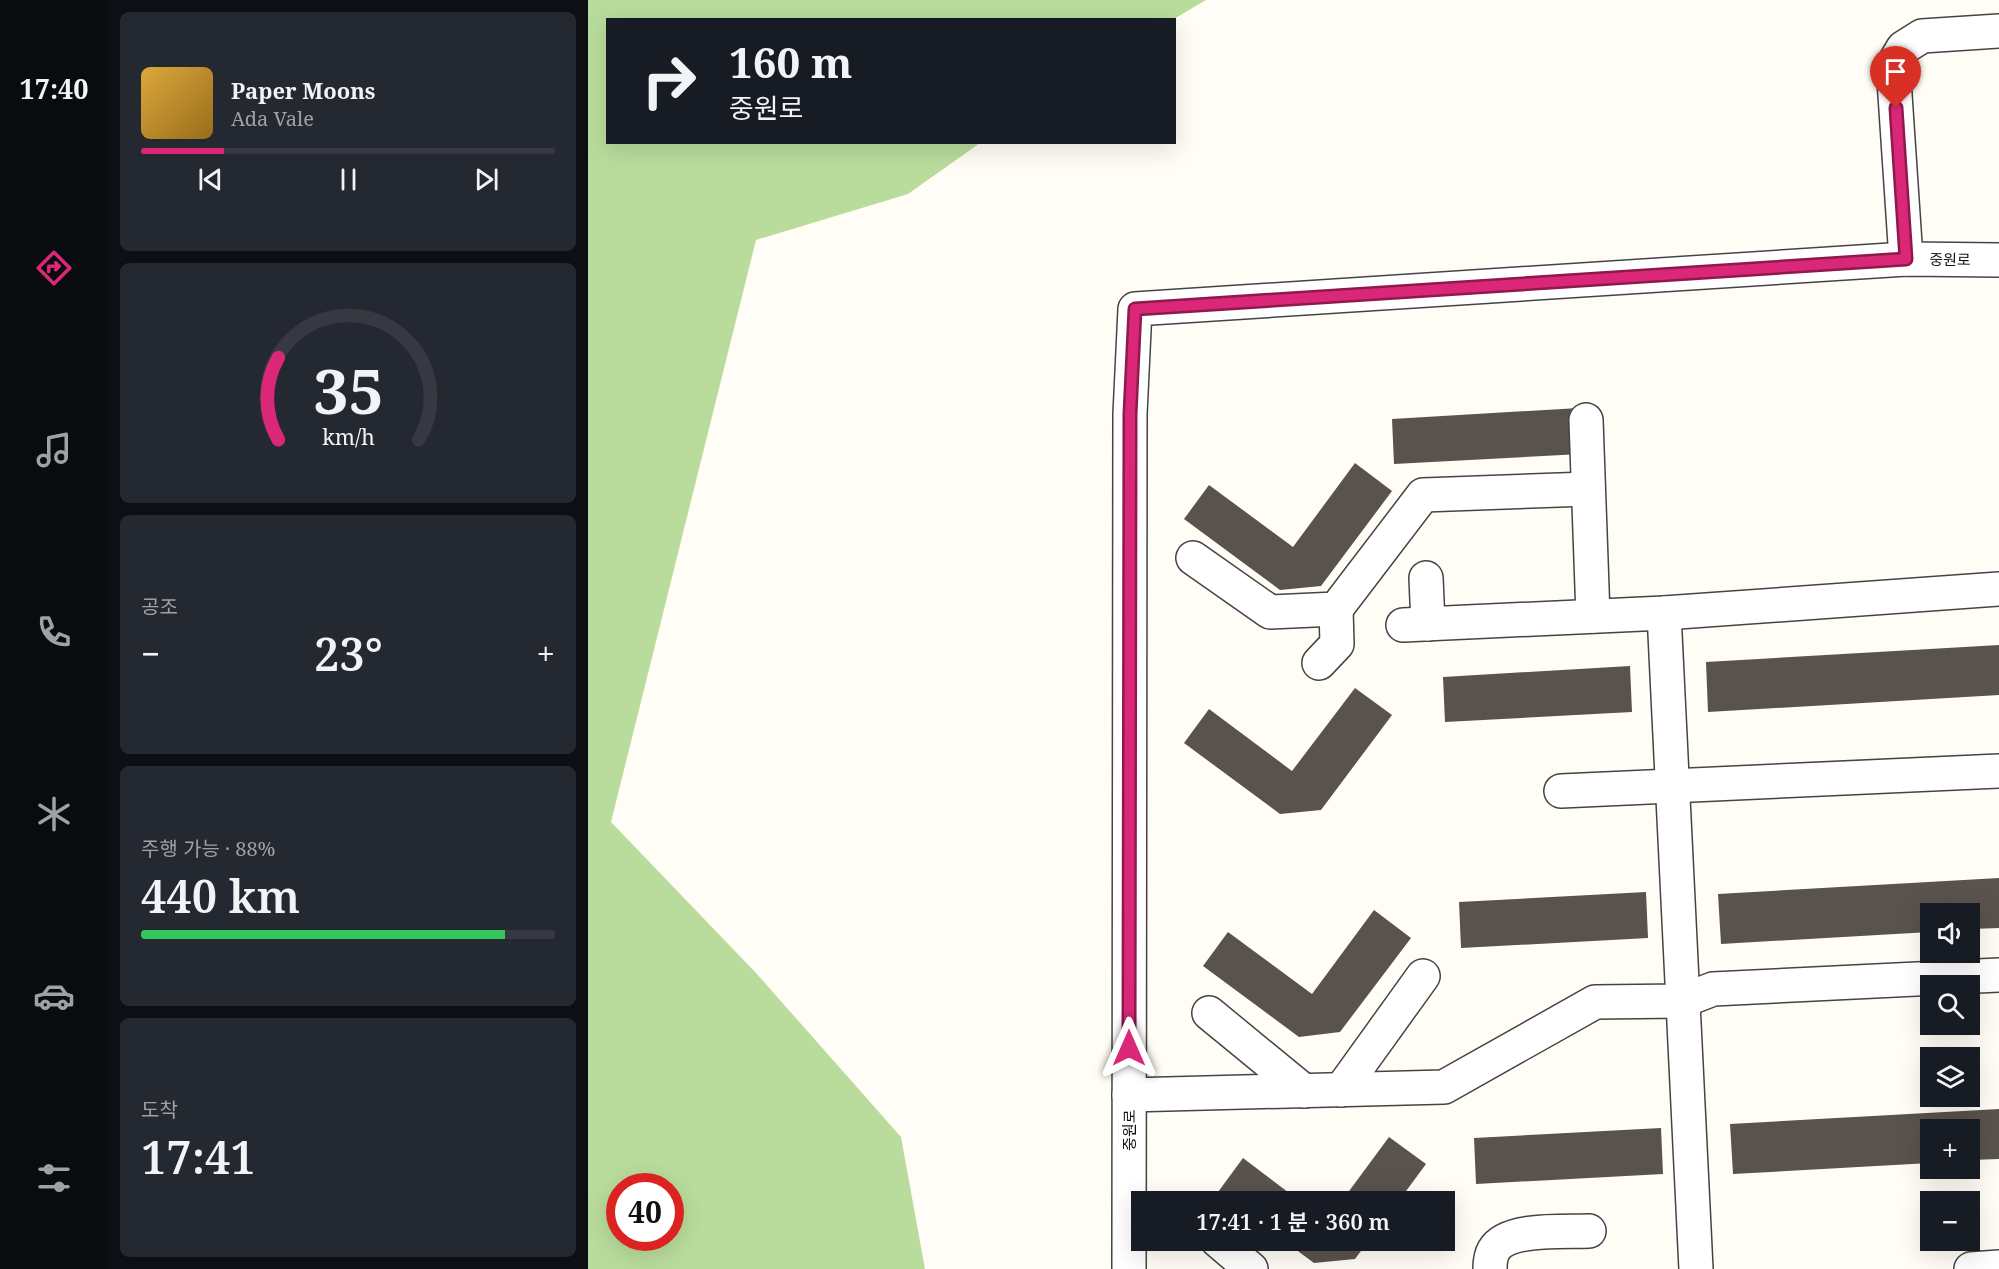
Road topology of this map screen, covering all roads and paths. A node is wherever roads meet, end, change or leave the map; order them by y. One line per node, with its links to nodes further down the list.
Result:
1 (1999, 31): 2 (street)
2 (1906, 259): 3 (street, 중원로); 22 (street, 중원로)
3 (1999, 260)
4 (1586, 420): 5 (street)
5 (1588, 489): 9 (street); 11 (street)
6 (1193, 558): 9 (street)
7 (1426, 578): 11 (street)
8 (1999, 588): 10 (street)
9 (1336, 609): 12 (street)
10 (1664, 613): 11 (street); 14 (street)
11 (1593, 616)
12 (1319, 663)
13 (1999, 771): 14 (street)
14 (1672, 786): 15 (street); 18 (street)
15 (1561, 791)
16 (1999, 975): 18 (street)
17 (1423, 976): 20 (street)
18 (1682, 1001): 20 (street); 29 (street)
19 (1209, 1013): 21 (street)
20 (1341, 1089): 21 (street)
21 (1304, 1090): 22 (street)
22 (1129, 1095): 26 (street, 중원로)
23 (1589, 1231): 28 (street)
24 (1230, 1251): 27 (street)
25 (1999, 1268): 30 (street)
26 (1129, 1269)
27 (1251, 1269)
28 (1490, 1269)
29 (1696, 1269)
30 (1971, 1269)

